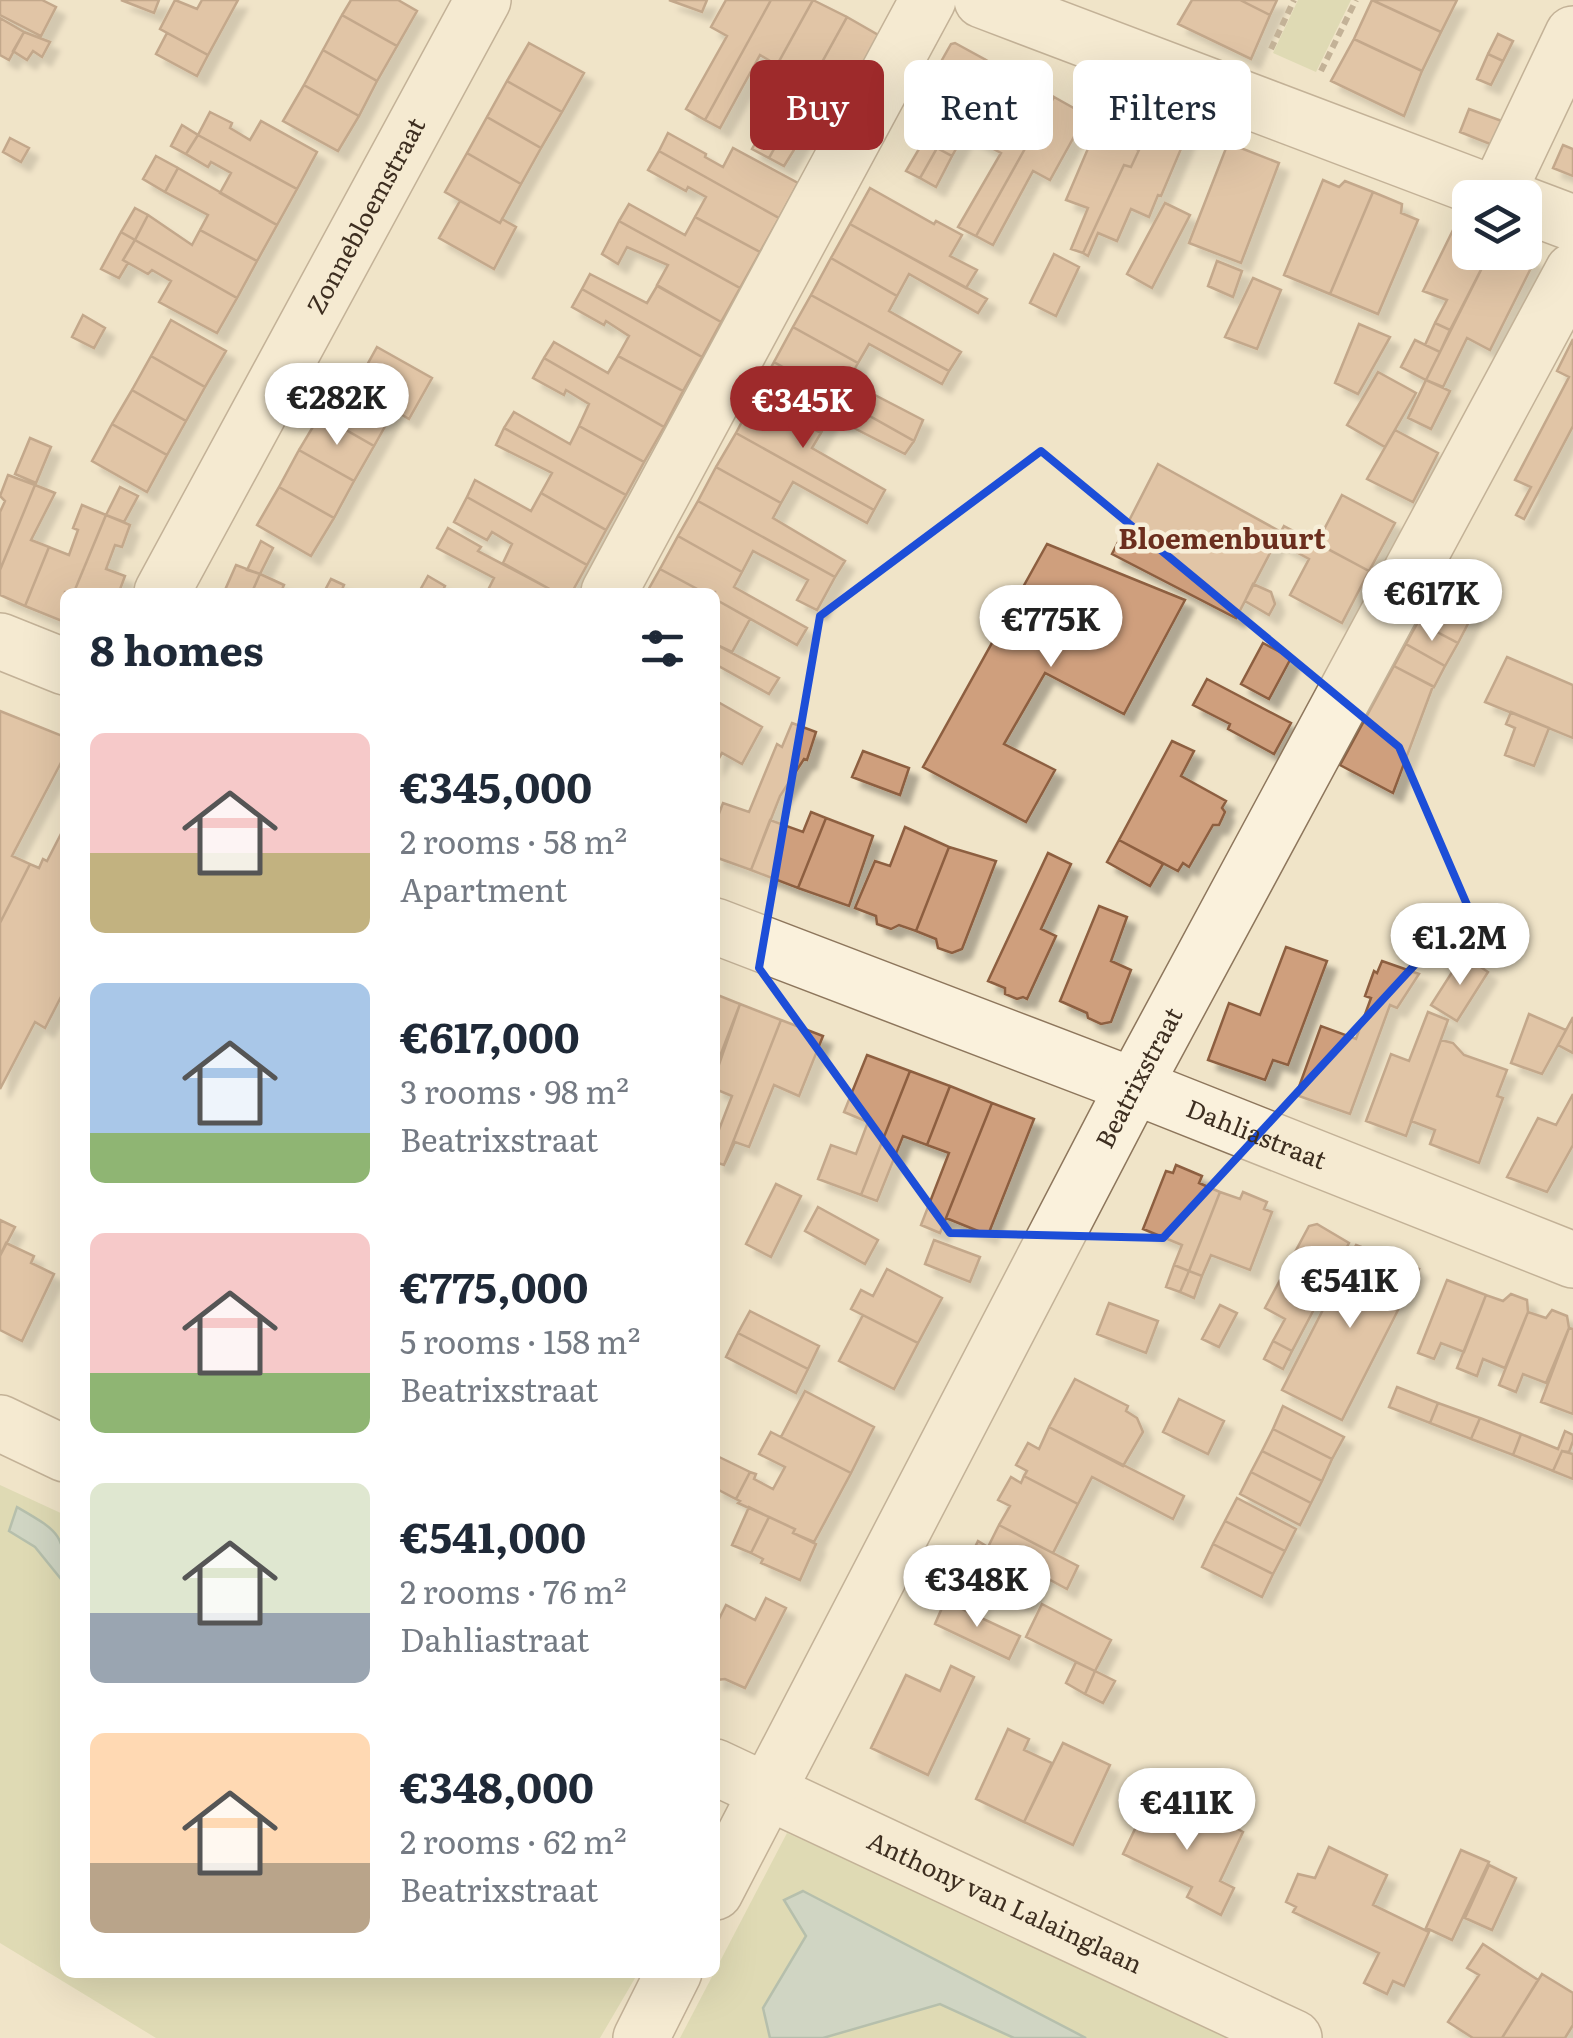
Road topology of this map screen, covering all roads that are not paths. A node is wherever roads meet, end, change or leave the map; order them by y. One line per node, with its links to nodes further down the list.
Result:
1 (483, 0): 10 (street, Zonnebloemstraat)
2 (928, 0): 11 (street)
3 (1018, 6): 5 (street)
4 (1573, 34): 6 (street)
5 (1460, 180)
6 (1516, 180)
7 (1542, 211): 8 (street)
8 (1573, 223)
9 (1573, 271): 15 (street, Beatrixstraat)
10 (164, 588)
11 (611, 588)
12 (0, 641): 13 (street)
13 (60, 665)
14 (720, 928): 15 (street, Dahliastraat)
15 (1134, 1086): 16 (street, Dahliastraat); 20 (street, Beatrixstraat)
16 (1573, 1260)
17 (0, 1423): 18 (street)
18 (60, 1452)
19 (720, 1769): 20 (street, Anthony van Lalainglaan)
20 (766, 1792): 21 (street, Beatrixstraat); 24 (street, Anthony van Lalainglaan)
21 (720, 1882)
22 (671, 1978): 23 (street)
23 (642, 2038)
24 (1294, 2038)

